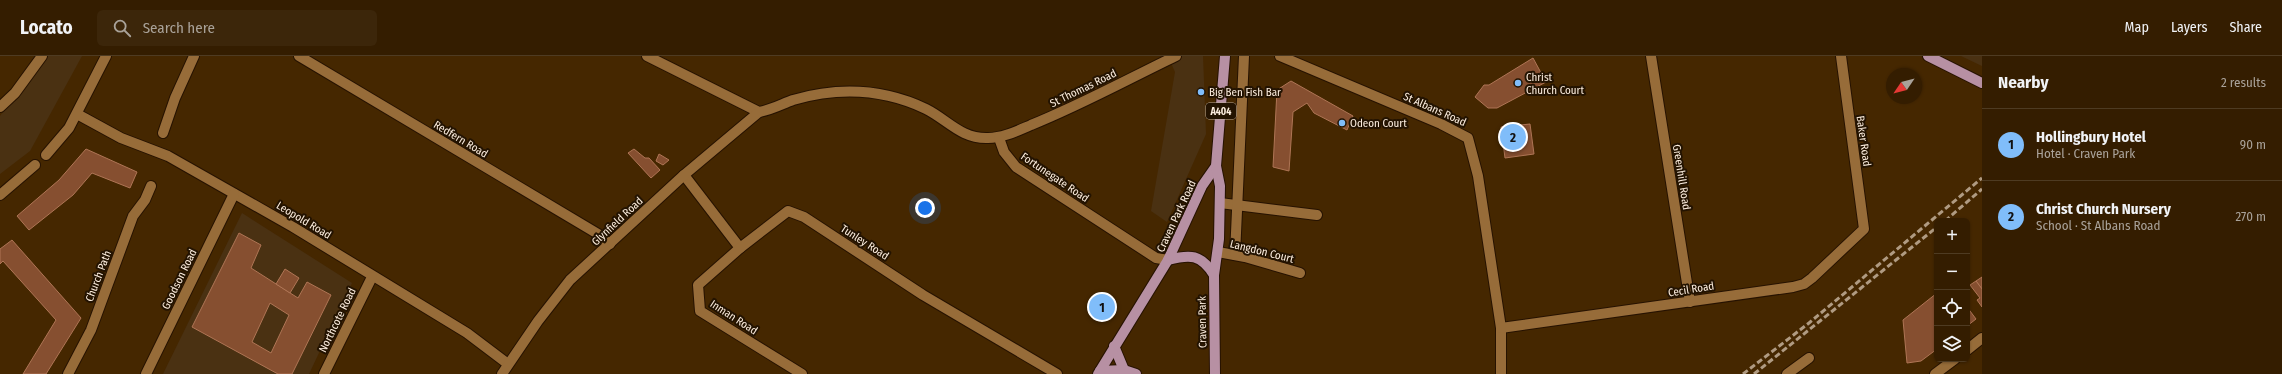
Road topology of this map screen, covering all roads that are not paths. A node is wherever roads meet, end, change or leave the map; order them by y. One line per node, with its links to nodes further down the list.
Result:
1 (42, 56): 14 (street)
2 (194, 56): 17 (street)
3 (299, 56): 30 (street, Redfern Road)
4 (647, 56): 15 (street)
5 (1176, 56): 18 (street, St Thomas Road)
6 (1225, 56): 21 (main road, A404)
7 (1244, 56): 27 (street)
8 (1281, 56): 39 (street, St Albans Road)
9 (1651, 56): 38 (street, Greenhill Road)
10 (1841, 56): 29 (street, Baker Road)
11 (1928, 56): 13 (main road)
12 (104, 59): 16 (street)
13 (1982, 83)
14 (0, 107)
15 (759, 112): 18 (street); 22 (street, Glynfield Road)
16 (77, 114): 19 (street); 24 (street, Leopold Road)
17 (163, 133)
18 (999, 138): 34 (street, Fortunegate Road)
19 (46, 155)
20 (35, 165): 25 (street)
21 (1216, 166): 26 (main road, A404); 34 (main road, Craven Park Road)
22 (684, 175): 30 (street, Glynfield Road); 31 (street)
23 (151, 186): 49 (street, Church Path)
24 (234, 194): 37 (street, Leopold Road); 50 (street, Goodson Road)
25 (0, 195)
26 (1220, 203): 27 (street); 32 (main road, A404)
27 (1237, 205): 28 (street); 33 (street)
28 (1317, 215)
29 (1864, 229): 38 (street, Cecil Road)
30 (610, 244): 45 (street, Glynfield Road)
31 (740, 248): 53 (street, Inman Road); 54 (street, Tunley Road)
32 (1218, 252): 33 (street, Langdon Court); 36 (main road, A404)
33 (1235, 255): 35 (street, Langdon Court)
34 (1168, 260): 36 (main road, Craven Park Road); 41 (main road)
35 (1300, 273)
36 (1214, 275): 47 (main road, Craven Park / A404)
37 (372, 277): 45 (street, Leopold Road); 51 (street, Northcote Road)
38 (1690, 302): 39 (street, Cecil Road)
39 (1501, 328): 56 (street)
40 (1982, 338): 42 (street)
41 (1114, 346): 46 (main road); 48 (main road)
42 (1970, 348)
43 (1809, 358): 57 (street)
44 (1951, 362): 58 (street)
45 (508, 364): 52 (street, Glynfield Road)
46 (1124, 370): 48 (main road); 55 (main road)
47 (1213, 372)
48 (1099, 373)
49 (68, 374)
50 (146, 374)
51 (324, 374)
52 (502, 374)
53 (802, 374)
54 (1058, 374)
55 (1136, 374)
56 (1502, 374)
57 (1787, 374)
58 (1935, 374)

